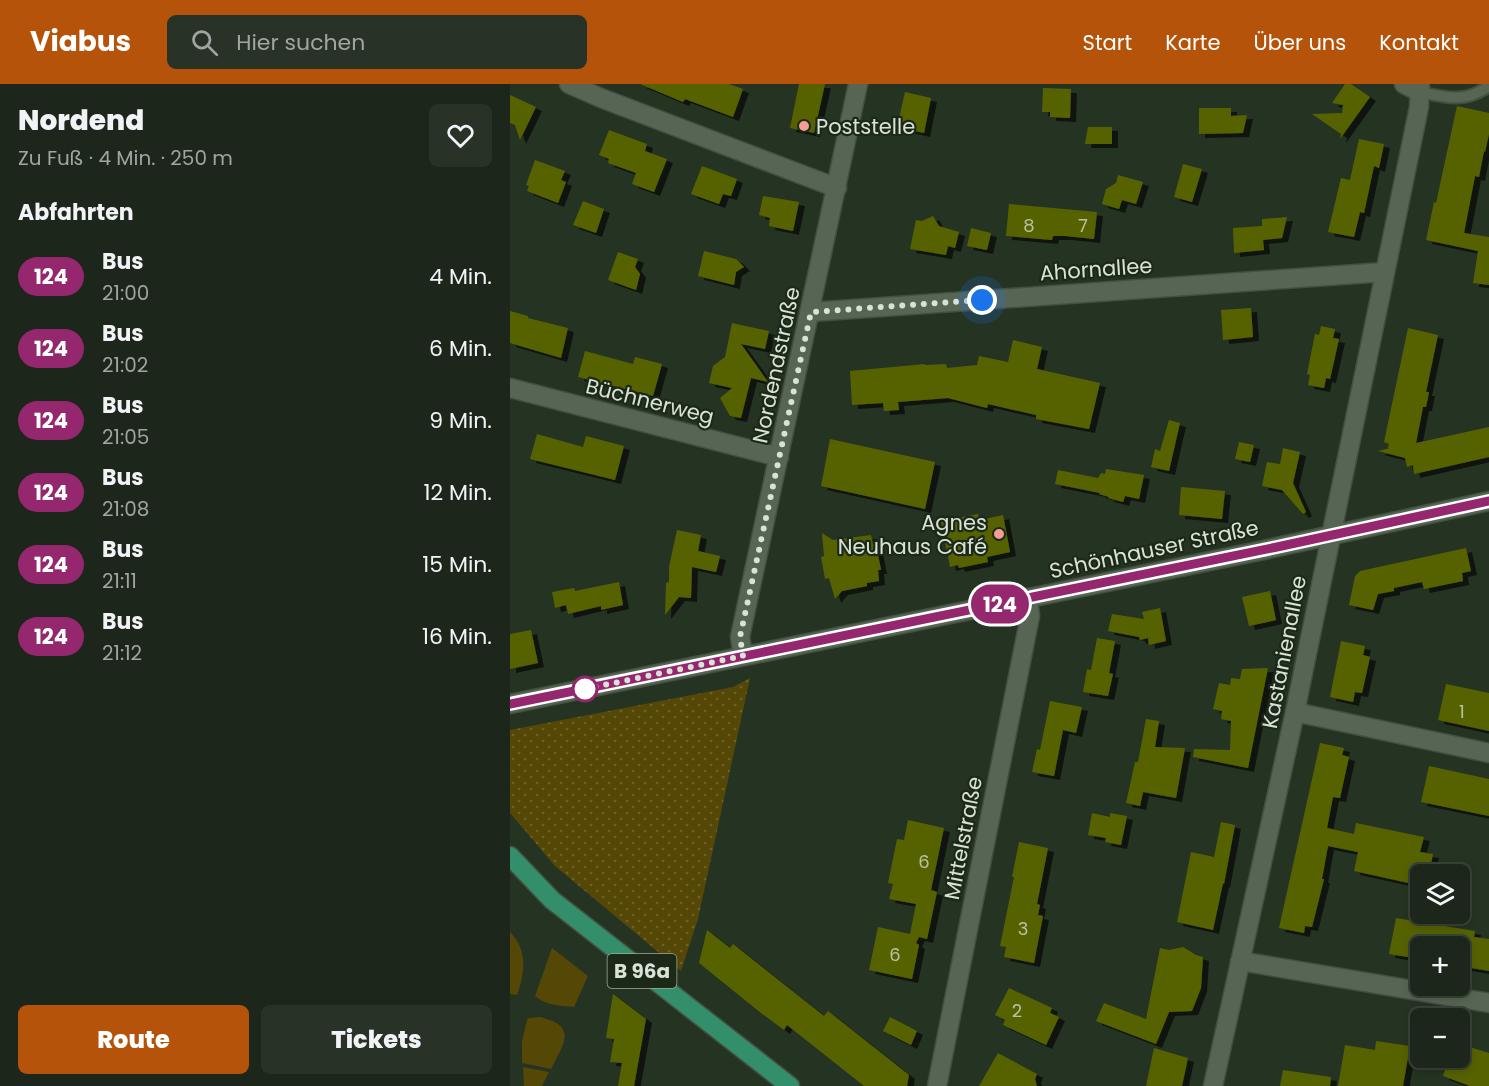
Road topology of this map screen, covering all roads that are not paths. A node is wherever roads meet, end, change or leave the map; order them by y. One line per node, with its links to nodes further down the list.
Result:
1 (569, 84): 5 (street)
2 (858, 84): 5 (street, Nordendstraße)
3 (1489, 86): 4 (lane)
4 (1414, 87): 6 (street, Kastanienallee)
5 (837, 188): 7 (street, Nordendstraße)
6 (1385, 272): 7 (street, Ahornallee); 11 (street, Kastanienallee)
7 (811, 312): 9 (street, Nordendstraße)
8 (510, 388): 9 (street, Büchnerweg)
9 (779, 457): 13 (street, Nordendstraße)
10 (1489, 501): 11 (street, Schönhauser Straße)
11 (1330, 536): 12 (street, Schönhauser Straße); 15 (street, Kastanienallee)
12 (1028, 598): 13 (street, Schönhauser Straße); 21 (street, Mittelstraße)
13 (743, 656): 14 (street, Schönhauser Straße)
14 (510, 704)
15 (1295, 712): 16 (street); 18 (street, Kastanienallee)
16 (1489, 753)
17 (510, 856): 20 (main road, B 96a)
18 (1240, 961): 19 (street); 22 (street, Kastanienallee)
19 (1489, 1002)
20 (790, 1086)
21 (937, 1086)
22 (1213, 1086)

